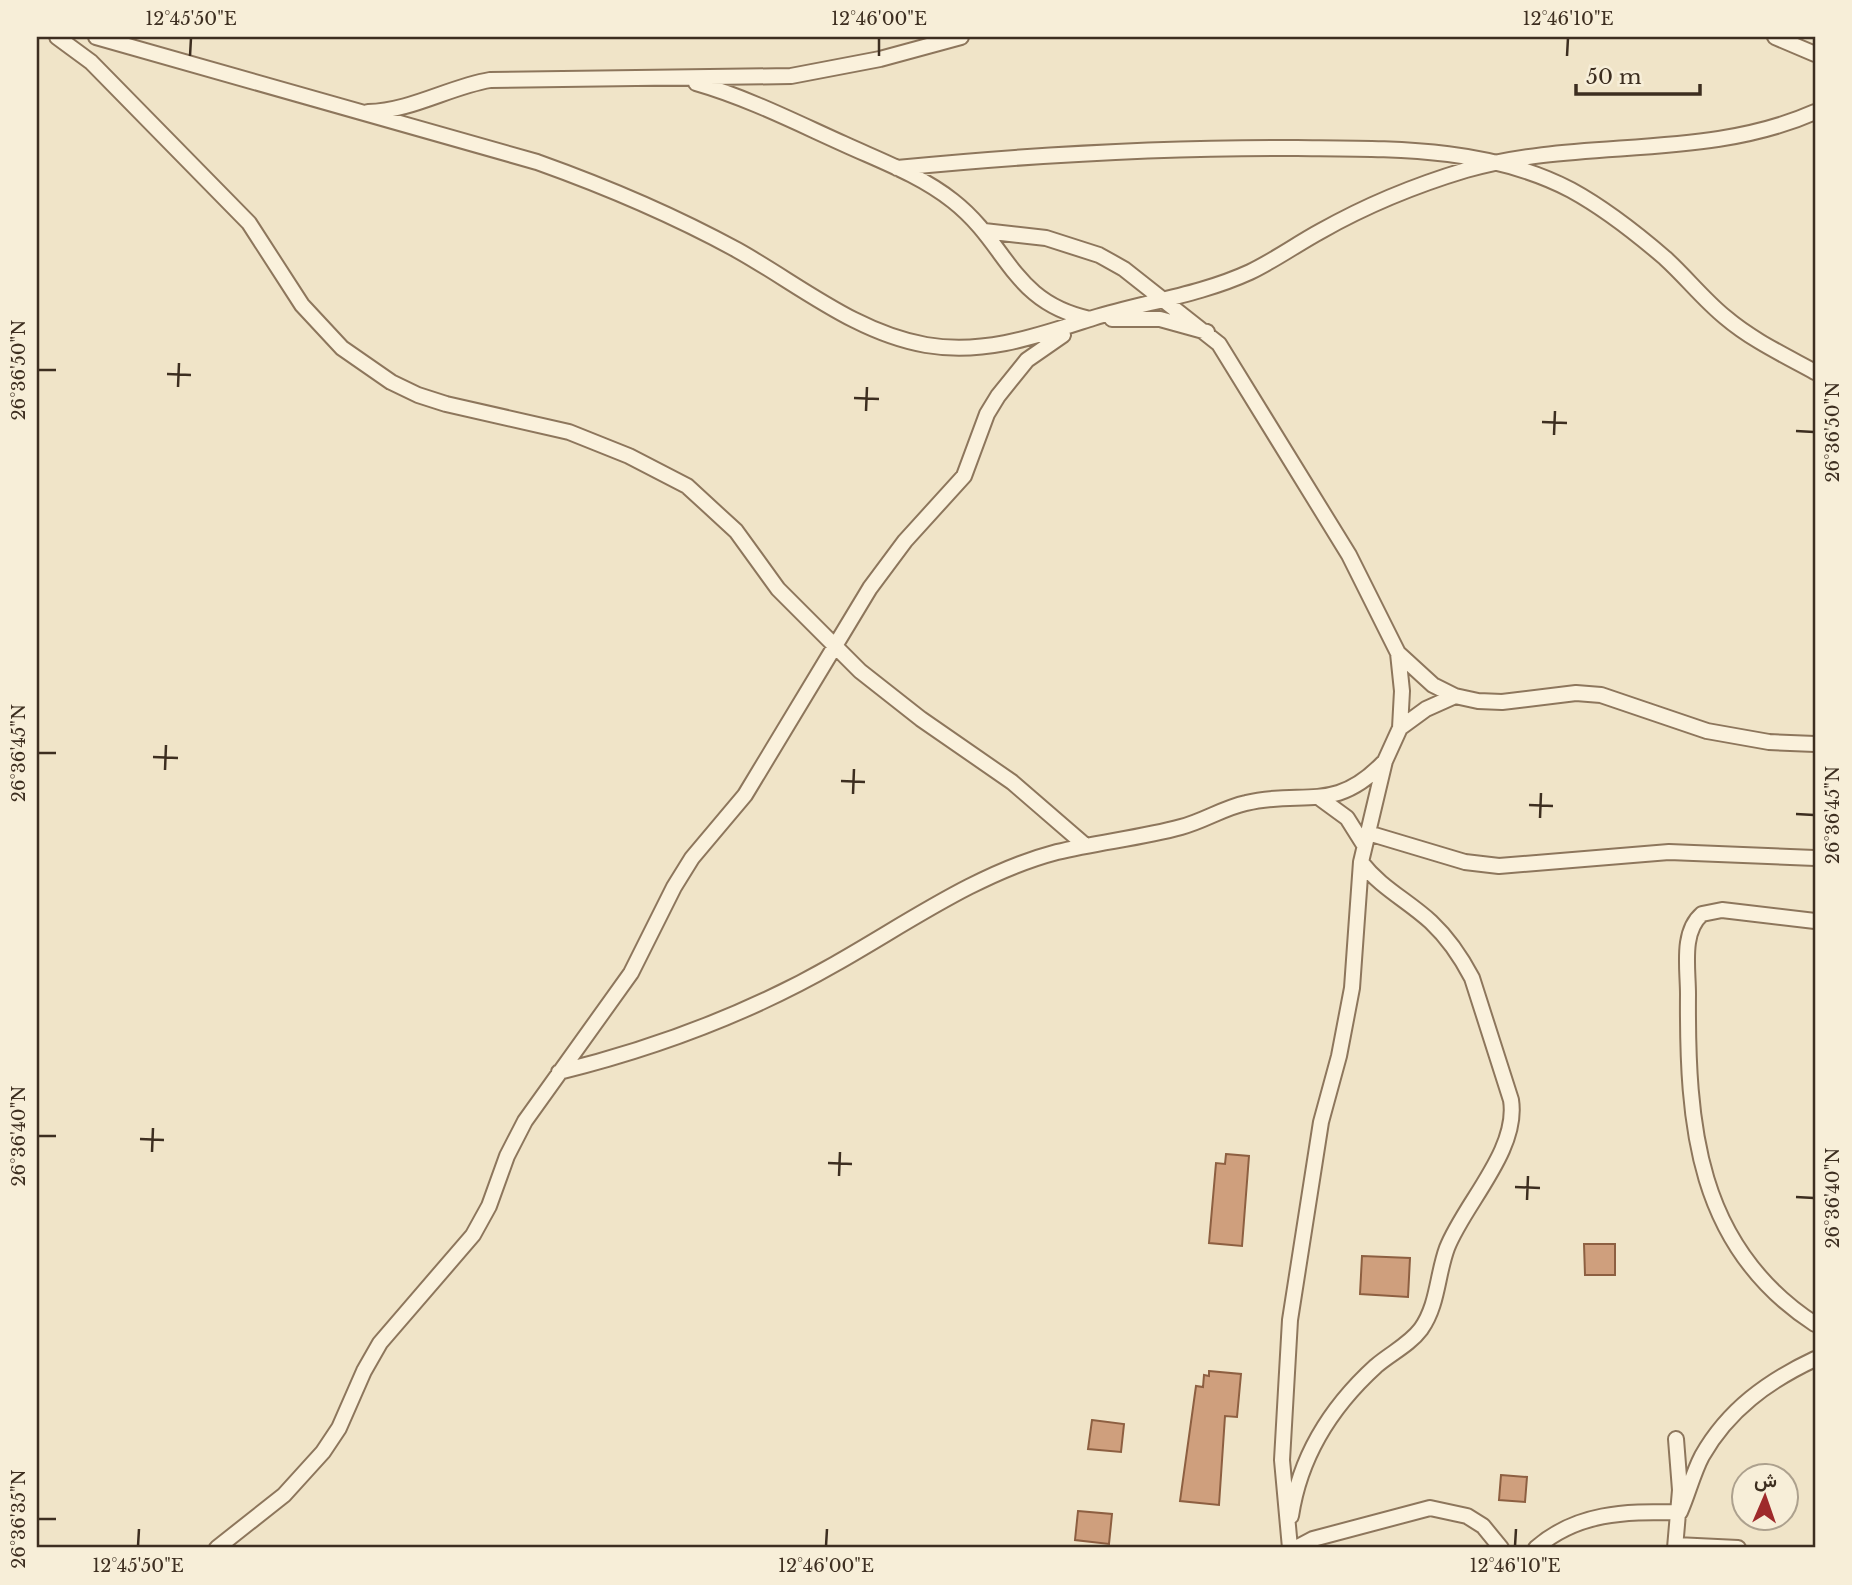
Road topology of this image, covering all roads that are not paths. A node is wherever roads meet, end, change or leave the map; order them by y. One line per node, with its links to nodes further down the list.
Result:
1 (57, 37): 17 (street)
2 (96, 37): 8 (street)
3 (961, 37): 6 (street)
4 (1775, 37): 5 (street)
5 (1815, 54)
6 (674, 77): 8 (street); 10 (street)
7 (1815, 111): 9 (street)
8 (353, 112): 13 (street)
9 (1496, 163): 10 (street); 12 (street); 16 (street)
10 (897, 168): 11 (street)
11 (984, 231): 12 (street); 13 (street)
12 (1162, 300): 13 (street); 15 (street)
13 (1090, 319): 14 (street)
14 (1112, 319): 15 (street); 17 (street)
15 (1207, 332): 18 (street)
16 (1815, 372)
17 (834, 647): 25 (street); 29 (street)
18 (1398, 653): 19 (street); 20 (street)
19 (1455, 696): 20 (street); 21 (street)
20 (1400, 728): 22 (street)
21 (1815, 747)
22 (1385, 761): 23 (street); 24 (street)
23 (1321, 799): 24 (street); 25 (street)
24 (1366, 839): 26 (street); 27 (street)
25 (1086, 846): 29 (street)
26 (1815, 858)
27 (1361, 862): 35 (street); 35 (street)
28 (1815, 921): 30 (street)
29 (559, 1072): 36 (street)
30 (1815, 1324)
31 (1815, 1359): 33 (street)
32 (1676, 1439): 33 (street)
33 (1680, 1512): 34 (street); 38 (street)
34 (1675, 1546): 39 (street)
35 (1291, 1547): 37 (street)
36 (217, 1548)
37 (1501, 1548)
38 (1536, 1548)
39 (1738, 1548)

